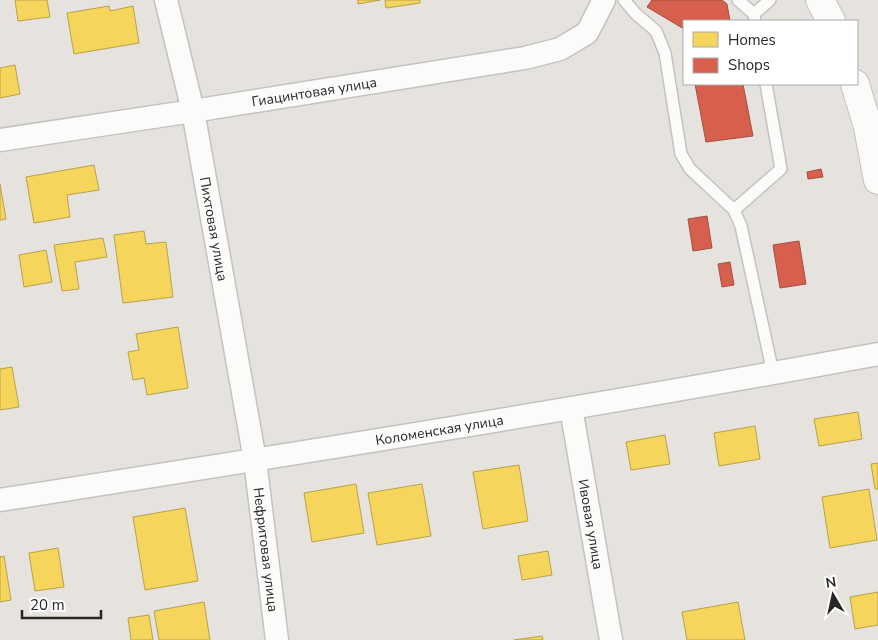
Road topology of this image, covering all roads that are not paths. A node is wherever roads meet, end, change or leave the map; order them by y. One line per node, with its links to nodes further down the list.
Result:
1 (166, 0): 11 (street, Пихтовая улица)
2 (604, 0): 11 (street, Гиацинтовая улица)
3 (624, 0): 14 (lane)
4 (738, 0): 7 (lane)
5 (770, 0): 7 (lane)
6 (820, 0): 8 (street)
7 (755, 18)
8 (830, 20)
9 (766, 85): 14 (lane)
10 (855, 85): 13 (street)
11 (193, 111): 12 (street, Гиацинтовая улица); 18 (street, Пихтовая улица)
12 (0, 140)
13 (878, 180)
14 (734, 210): 16 (lane)
15 (878, 354): 16 (street, Коломенская улица)
16 (773, 373): 17 (street, Коломенская улица)
17 (571, 408): 18 (street, Коломенская улица); 21 (street, Ивовая улица)
18 (255, 460): 19 (street, Коломенская улица); 20 (street, Нефритовая улица)
19 (0, 500)
20 (277, 640)
21 (610, 640)

